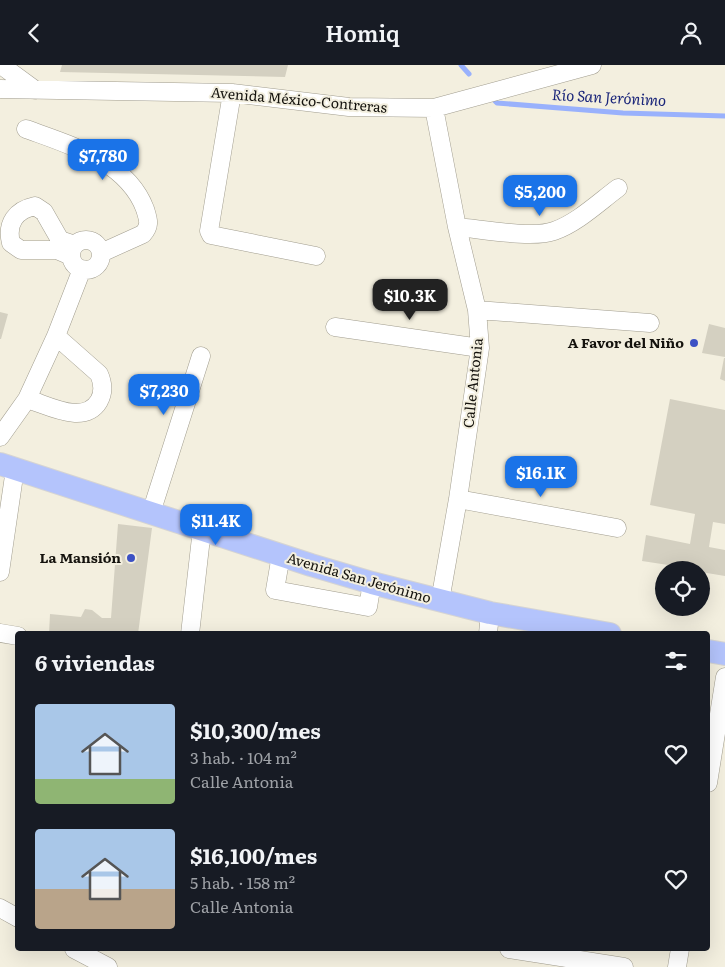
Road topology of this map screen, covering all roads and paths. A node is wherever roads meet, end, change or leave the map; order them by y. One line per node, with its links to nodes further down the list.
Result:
1 (1, 65): 4 (street)
2 (592, 65): 6 (street, Avenida México-Contreras)
3 (0, 89): 4 (street, Avenida México-Contreras)
4 (35, 90): 5 (street, Avenida México-Contreras)
5 (232, 93): 6 (street, Avenida México-Contreras); 11 (street)
6 (434, 109): 9 (street, Calle Antonia)
7 (26, 129): 10 (street)
8 (618, 188): 9 (street)
9 (457, 227): 13 (street, Calle Antonia)
10 (101, 253): 12 (street); 12 (street)
11 (316, 256)
12 (76, 257): 16 (street)
13 (477, 310): 14 (street); 17 (street, Calle Antonia)
14 (650, 323)
15 (335, 327): 17 (street)
16 (56, 336): 19 (street); 19 (street)
17 (480, 348): 22 (street, Calle Antonia)
18 (201, 356): 23 (street)
19 (27, 399): 20 (street)
20 (0, 437)
21 (8, 466): 23 (main road, Avenida San Jerónimo); 27 (street)
22 (458, 499): 24 (street); 29 (street, Calle Antonia)
23 (151, 513): 25 (main road, Avenida San Jerónimo)
24 (617, 528)
25 (202, 529): 26 (main road, Avenida San Jerónimo); 31 (street)
26 (281, 555): 28 (main road, Avenida San Jerónimo); 28 (street)
27 (0, 572)
28 (372, 583): 29 (main road, Avenida San Jerónimo)
29 (440, 601): 30 (main road, Avenida San Jerónimo)
30 (489, 623): 32 (main road, Avenida San Jerónimo)
31 (190, 631)
32 (577, 631)
33 (0, 633): 34 (street)
34 (15, 636)
35 (710, 651): 36 (main road)
36 (725, 654)
37 (725, 677): 38 (street)
38 (710, 771)
39 (0, 908): 40 (street)
40 (15, 916)
41 (78, 951): 44 (street)
42 (522, 951): 45 (street)
43 (680, 951): 46 (street)
44 (108, 967)
45 (624, 967)
46 (677, 967)

